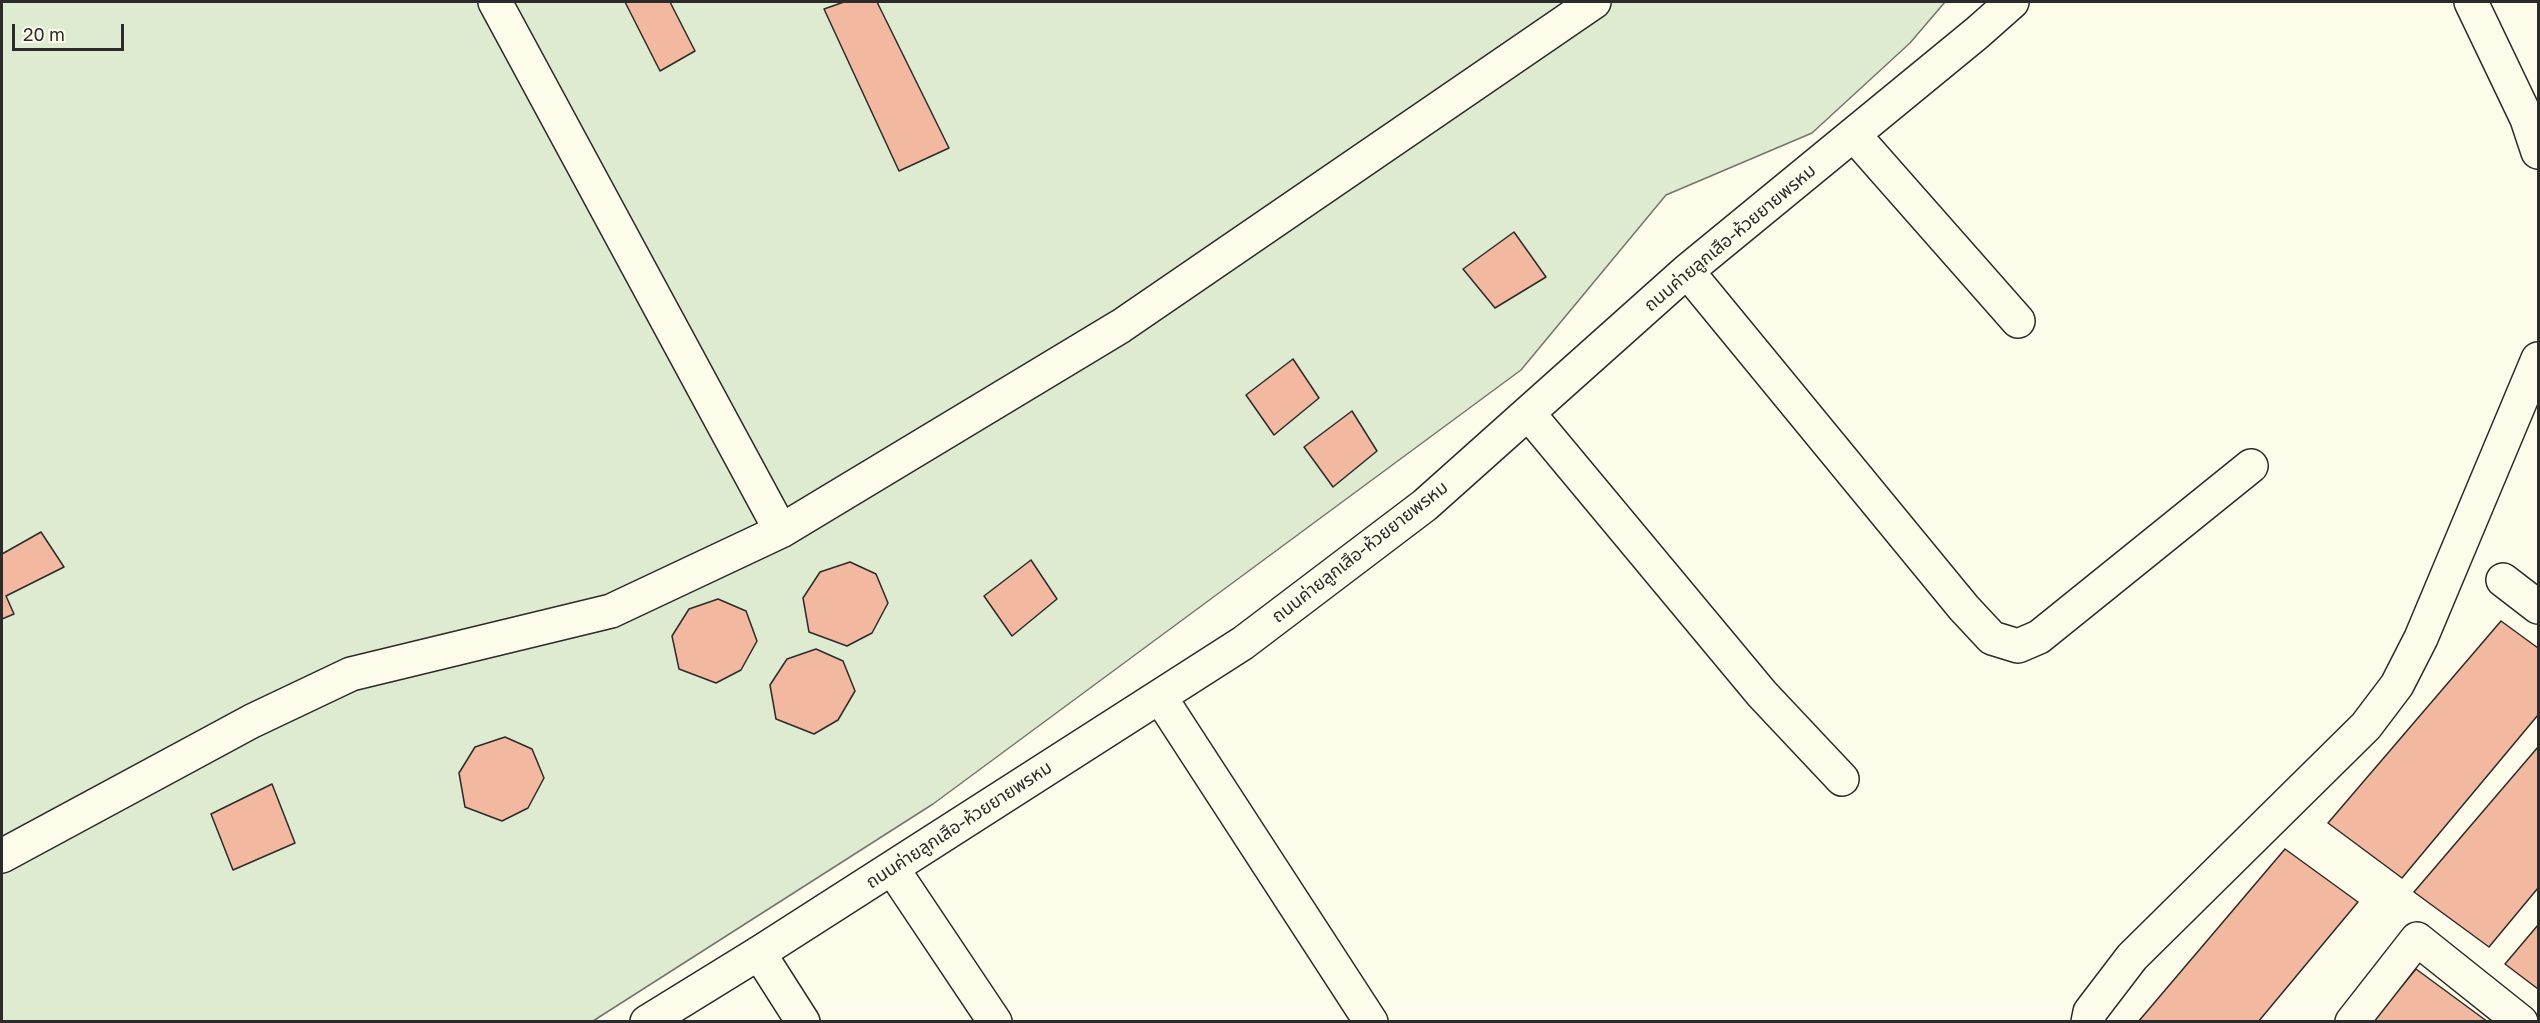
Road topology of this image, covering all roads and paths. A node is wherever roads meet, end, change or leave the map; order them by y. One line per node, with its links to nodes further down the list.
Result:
1 (495, 2): 12 (street)
2 (1594, 2): 12 (street)
3 (2012, 2): 5 (street, ถนนค่ายลูกเสึอ-ห้วยยายพรหม)
4 (2471, 2): 6 (street)
5 (1854, 135): 7 (street, ถนนค่ายลูกเสึอ-ห้วยยายพรหม); 8 (street)
6 (2538, 152)
7 (1687, 271): 10 (street, ถนนค่ายลูกเสึอ-ห้วยยายพรหม); 11 (street)
8 (2018, 321)
9 (2538, 360): 24 (street)
10 (1528, 413): 15 (street, ถนนค่ายลูกเสึอ-ห้วยยายพรหม); 16 (street)
11 (2251, 466)
12 (781, 531): 17 (street)
13 (2503, 580): 14 (street)
14 (2538, 607)
15 (1160, 696): 18 (street, ถนนค่ายลูกเสึอ-ห้วยยายพรหม); 23 (street)
16 (1842, 778)
17 (2, 856)
18 (892, 868): 19 (street, ถนนค่ายลูกเสึอ-ห้วยยายพรหม); 22 (street)
19 (759, 953): 20 (street, ถนนค่ายลูกเสึอ-ห้วยยายพรหม); 21 (street)
20 (647, 1022)
21 (803, 1022)
22 (994, 1022)
23 (1371, 1022)
24 (2088, 1022)
25 (2352, 1022): 26 (street)
26 (2521, 1022)

